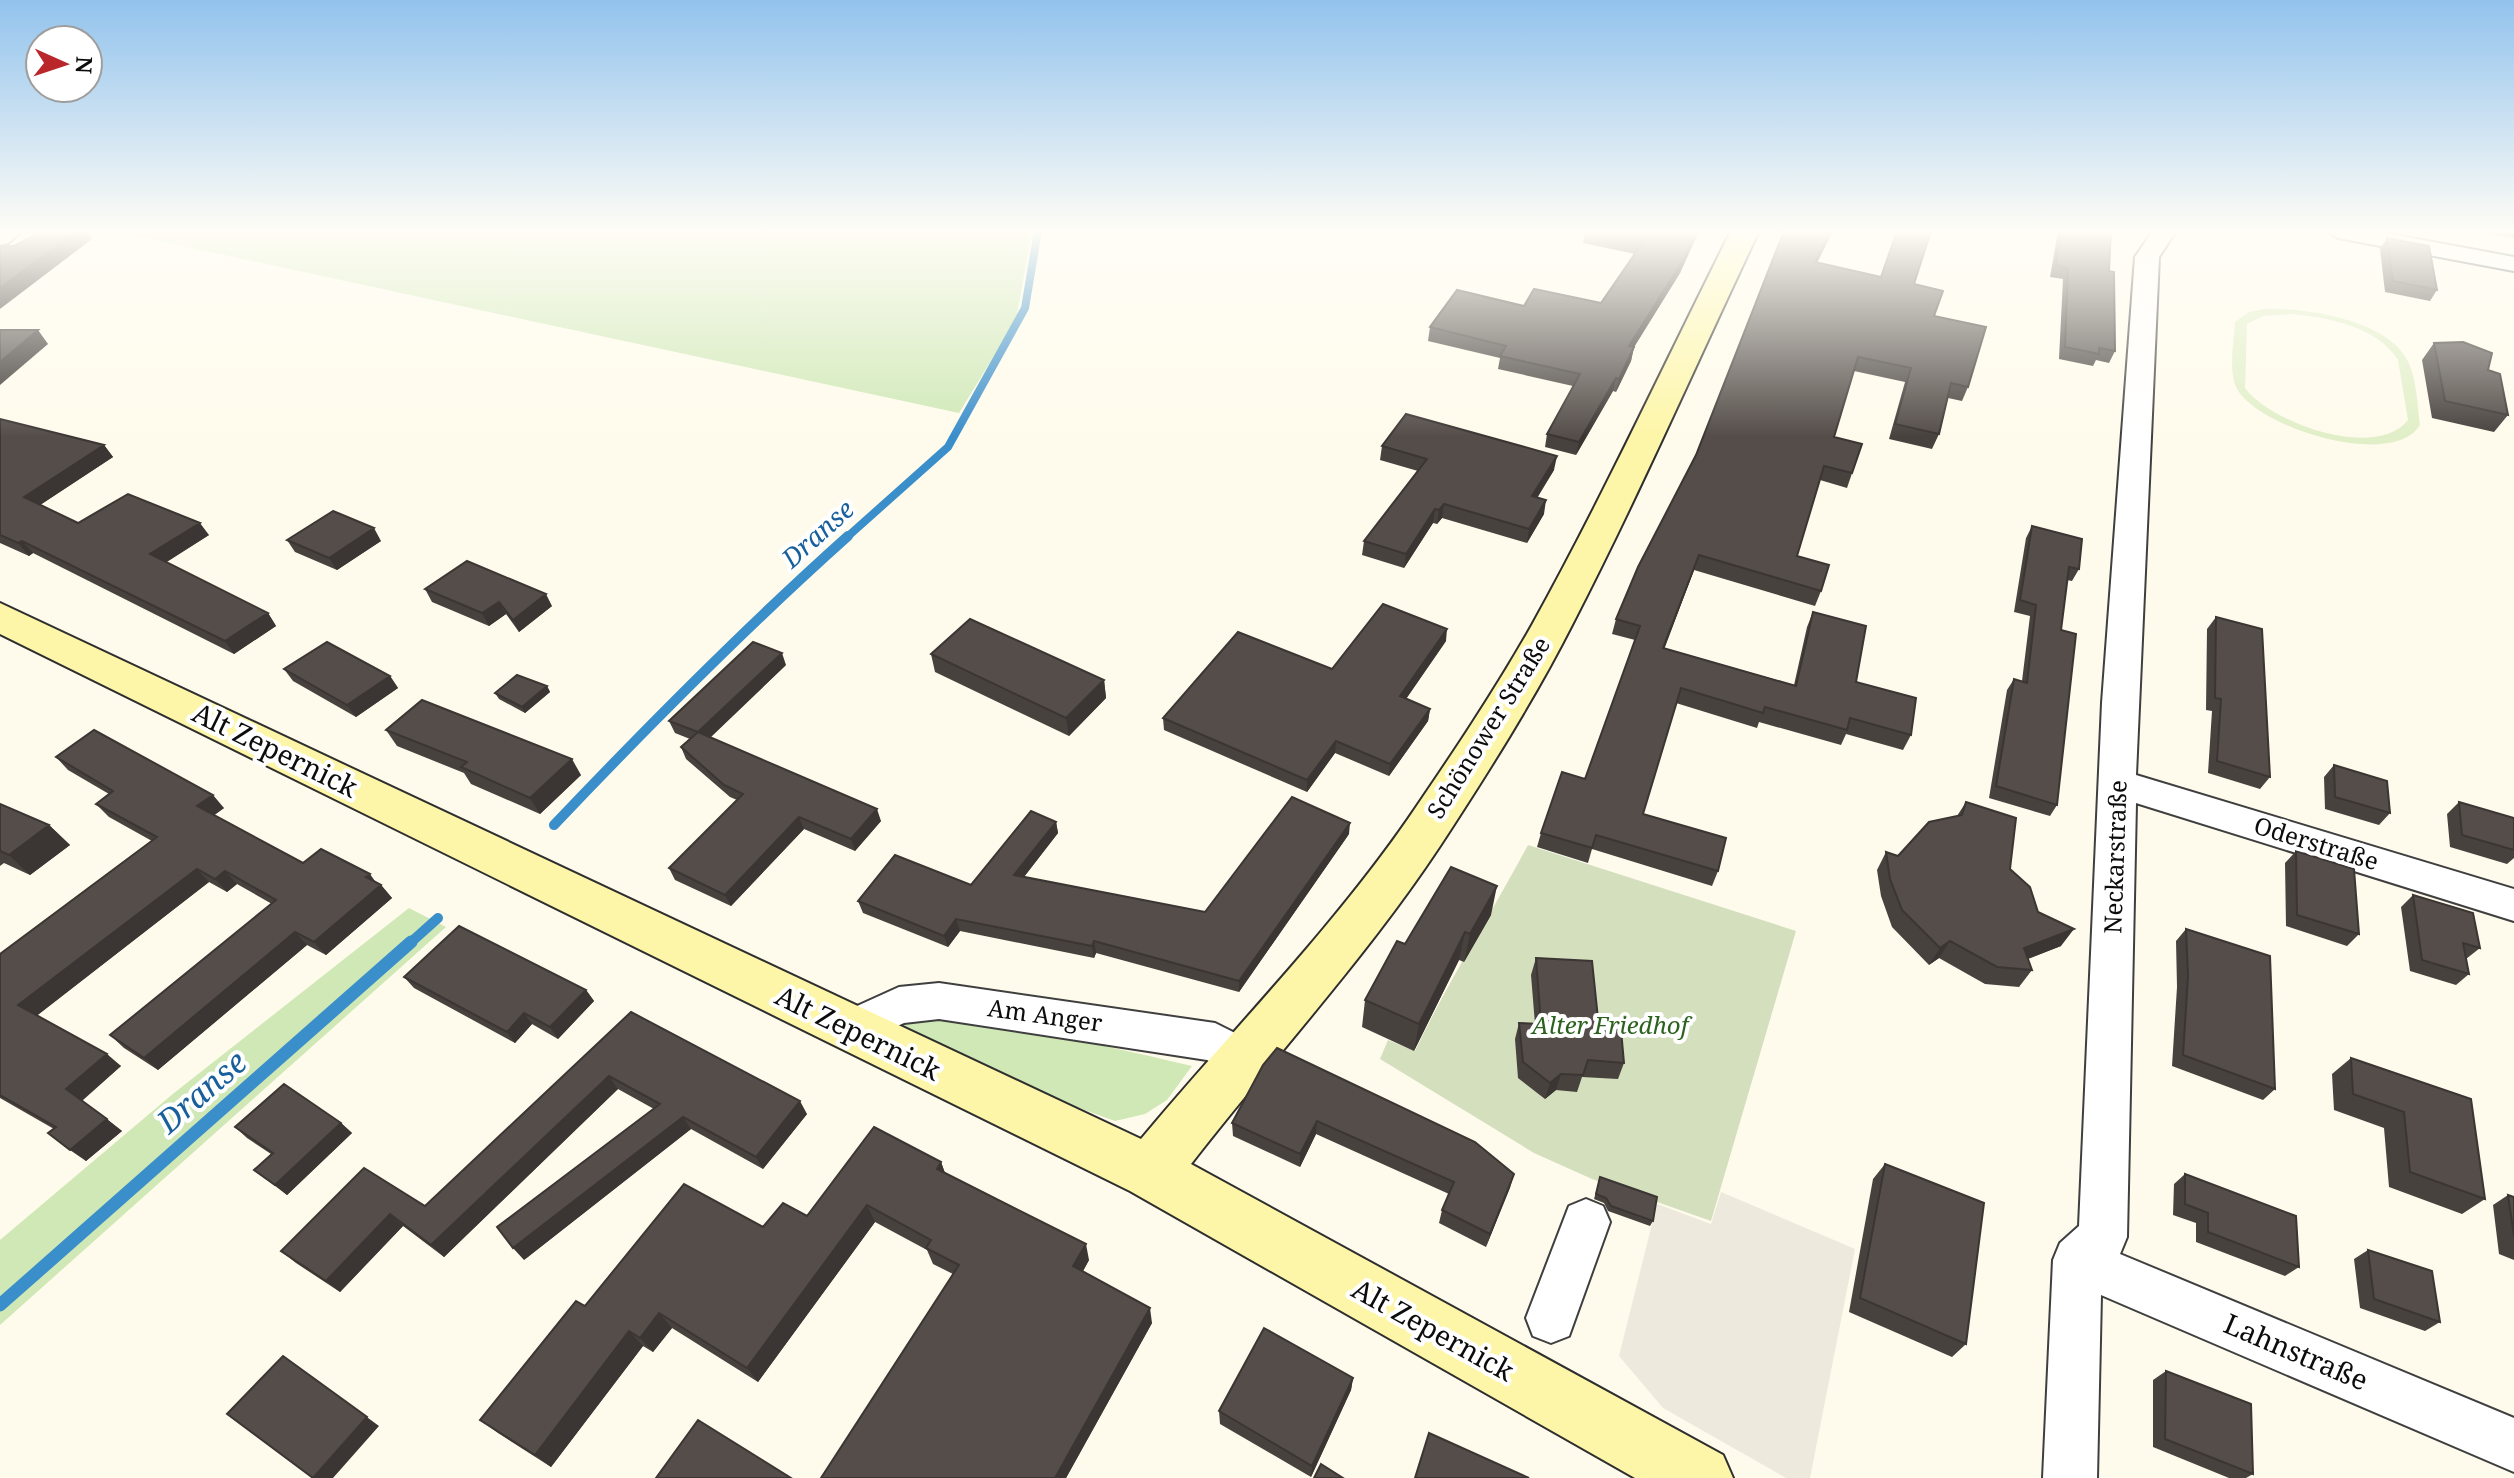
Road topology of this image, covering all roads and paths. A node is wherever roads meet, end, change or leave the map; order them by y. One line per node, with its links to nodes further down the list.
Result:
1 (1711, 300): 7 (main road, Schönower Straße)
2 (2144, 300): 4 (street, Neckarstraße)
3 (0, 617): 6 (main road, Alt Zepernick)
4 (2118, 783): 5 (street, Oderstraße); 10 (street, Neckarstraße)
5 (2514, 905)
6 (850, 1029): 7 (street, Am Anger); 8 (main road, Alt Zepernick)
7 (1241, 1058): 8 (main road, Schönower Straße)
8 (1150, 1172): 13 (main road, Alt Zepernick)
9 (1586, 1222): 11 (street)
10 (2077, 1260): 12 (street, Lahnstraße); 14 (street)
11 (1551, 1318)
12 (2514, 1445)
13 (1700, 1478)
14 (2070, 1478)

